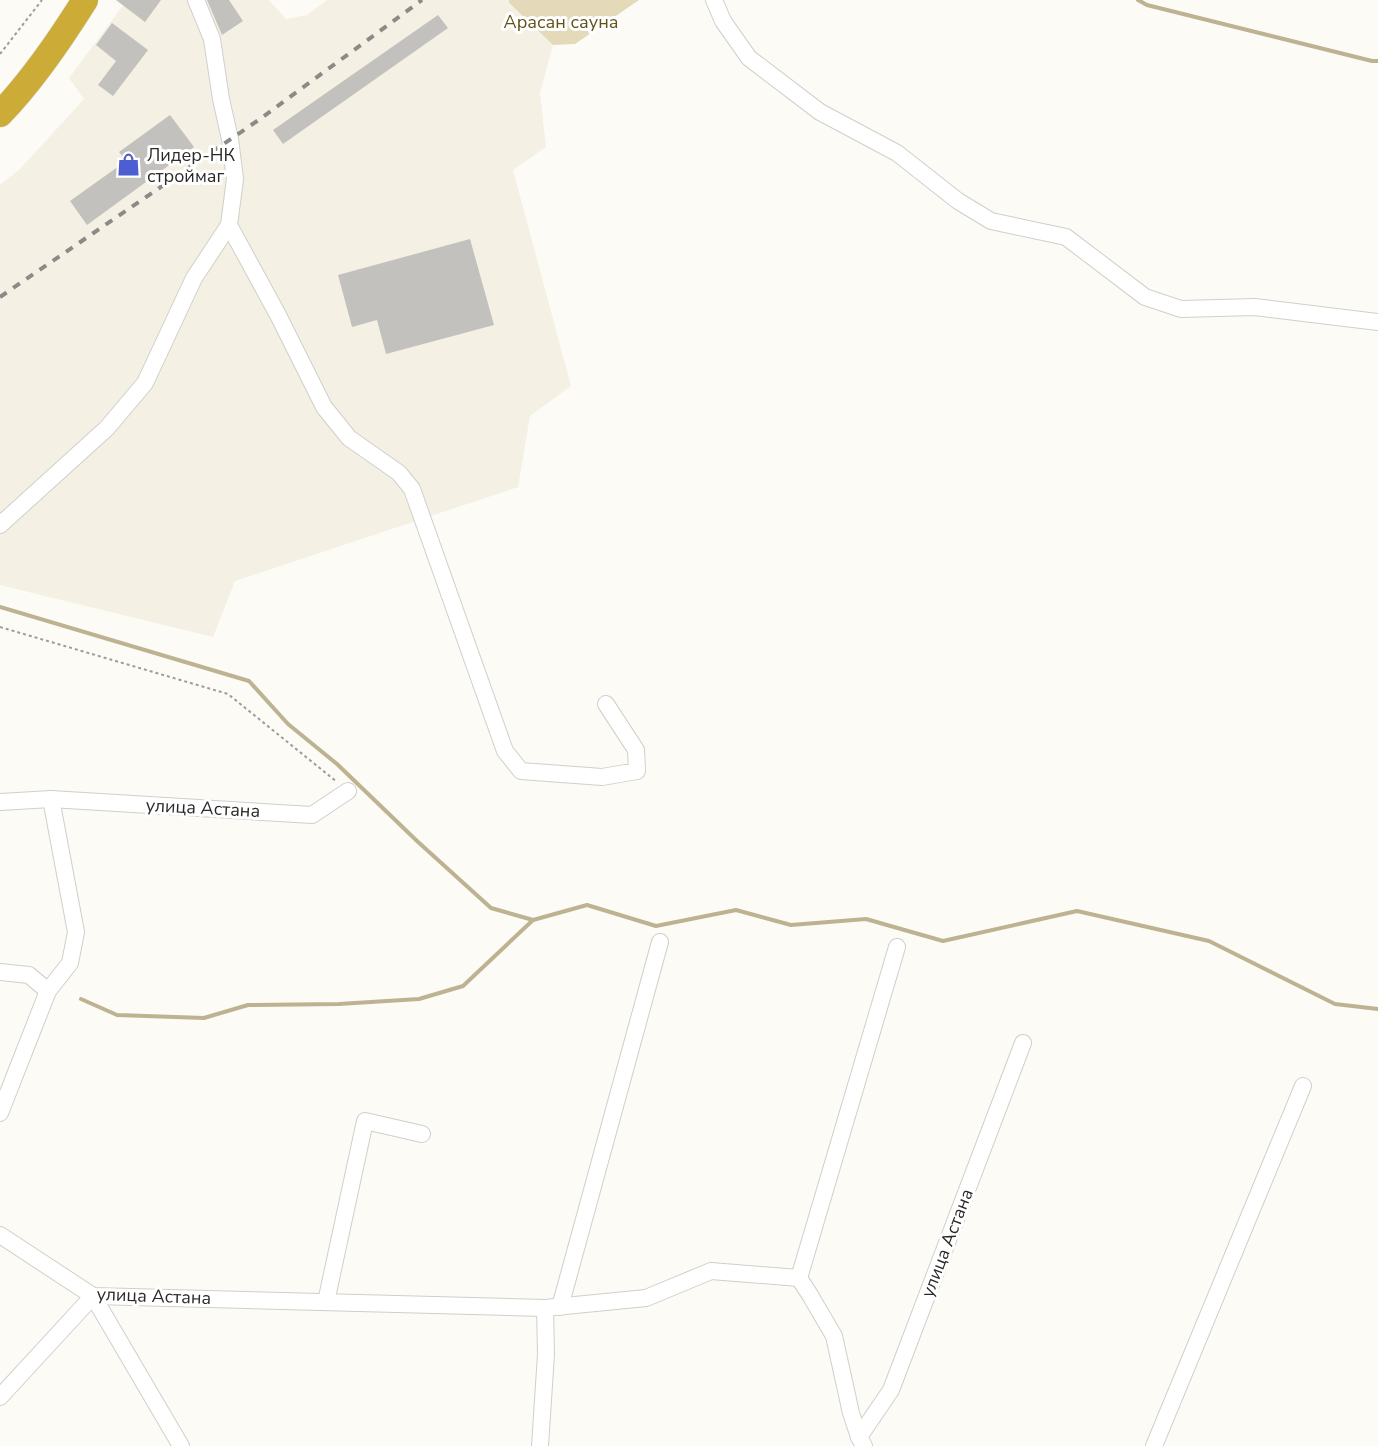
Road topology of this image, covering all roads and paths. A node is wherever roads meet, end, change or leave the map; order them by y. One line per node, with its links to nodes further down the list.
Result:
1 (42, 0): 5 (path)
2 (85, 0): 6 (highway)
3 (196, 0): 7 (street)
4 (714, 0): 8 (street)
5 (0, 54)
6 (0, 114)
7 (229, 225): 9 (street); 11 (street)
8 (1378, 322)
9 (0, 525)
10 (0, 627): 12 (path)
11 (606, 704)
12 (348, 791): 13 (street, улица Астана)
13 (51, 799): 14 (street, улица Астана); 18 (street)
14 (0, 802)
15 (660, 942): 27 (street)
16 (897, 947): 24 (street)
17 (0, 972): 18 (street)
18 (48, 991): 21 (street)
19 (1023, 1043): 29 (street, улица Астана)
20 (1303, 1086): 32 (street)
21 (0, 1113)
22 (422, 1134): 26 (street)
23 (0, 1235): 25 (street, улица Астана)
24 (799, 1278): 27 (street, улица Астана); 29 (street, улица Астана)
25 (93, 1296): 26 (street, улица Астана); 28 (street); 30 (street)
26 (326, 1302): 27 (street, улица Астана)
27 (552, 1308): 31 (street)
28 (0, 1397)
29 (862, 1442)
30 (181, 1446)
31 (540, 1446)
32 (1154, 1446)

